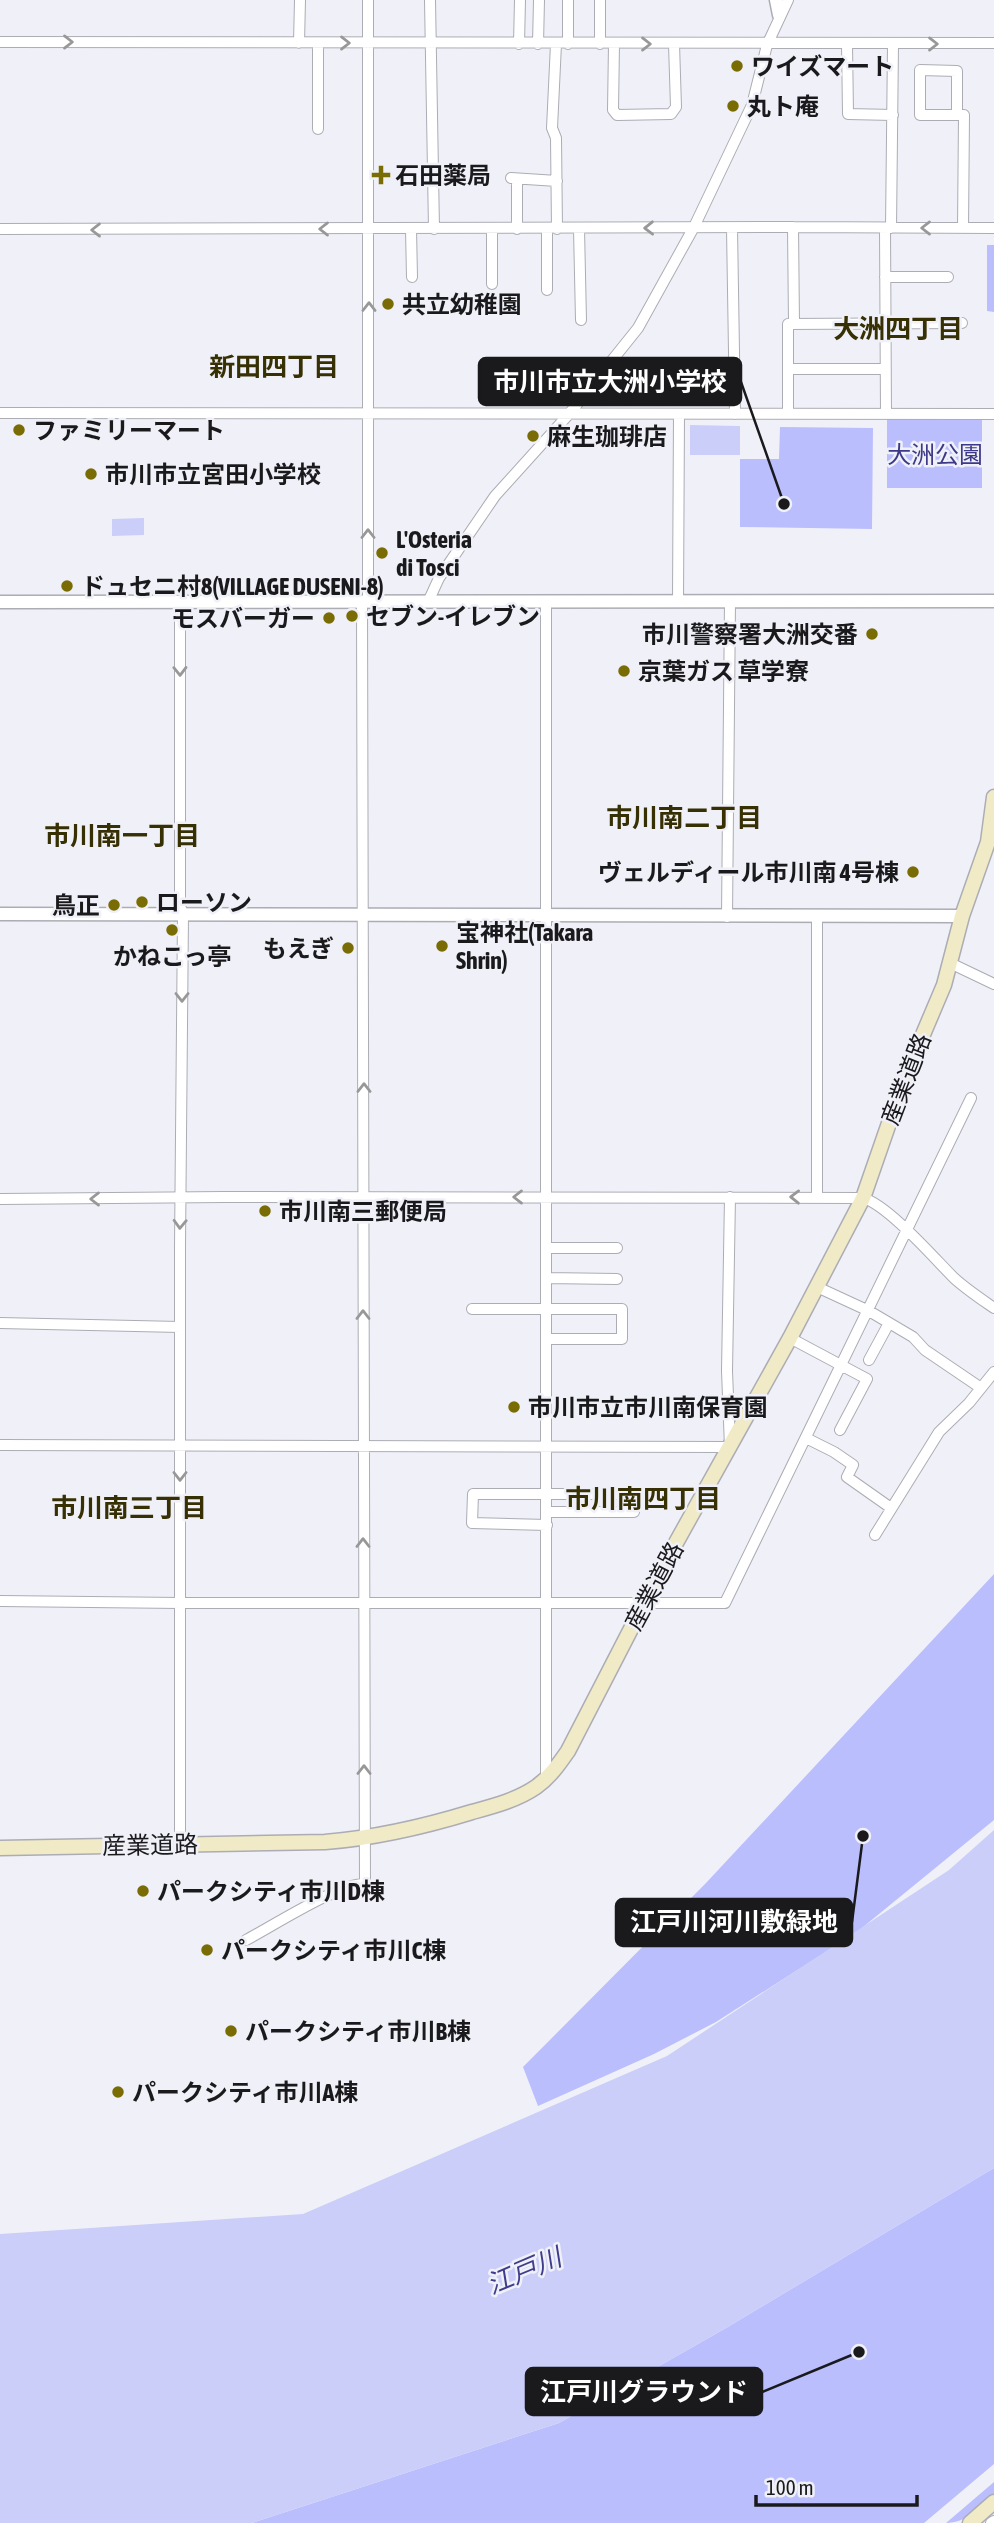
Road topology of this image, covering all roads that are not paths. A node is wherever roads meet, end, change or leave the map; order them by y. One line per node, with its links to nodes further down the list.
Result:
1 (300, 0): 12 (street)
2 (368, 0): 14 (street)
3 (430, 0): 15 (street)
4 (520, 0): 17 (street)
5 (539, 0): 18 (street)
6 (568, 0): 20 (street)
7 (600, 0): 21 (street)
8 (776, 0): 10 (street)
9 (788, 0): 10 (street)
10 (779, 15): 24 (street)
11 (0, 42): 12 (street, one-way to 12)
12 (299, 43): 13 (street)
13 (318, 43): 14 (street, one-way to 14); 29 (street)
14 (368, 43): 15 (street); 38 (street)
15 (431, 43): 17 (street); 40 (street)
16 (994, 43): 26 (street, one-way to 16)
17 (519, 44): 18 (street)
18 (538, 44): 19 (street)
19 (556, 44): 20 (street); 30 (street)
20 (568, 44): 21 (street)
21 (600, 44): 22 (street)
22 (614, 44): 23 (street, one-way to 23); 23 (street)
23 (674, 44): 24 (street)
24 (767, 44): 25 (street); 32 (street)
25 (847, 44): 26 (street); 27 (street)
26 (893, 44): 27 (street)
27 (892, 115): 34 (street)
28 (957, 115): 28 (street); 35 (street)
29 (318, 129)
30 (557, 181): 42 (street); 43 (street)
31 (793, 227): 33 (street); 34 (street); 52 (street)
32 (694, 228): 33 (street); 44 (street, one-way to 44); 59 (street)
33 (732, 228): 61 (street)
34 (888, 228): 35 (street, one-way to 34); 47 (street)
35 (963, 228): 36 (street)
36 (994, 228)
37 (0, 229): 38 (street, one-way to 37)
38 (369, 229): 39 (street); 56 (street, one-way to 38)
39 (411, 229): 40 (street); 46 (street)
40 (434, 229): 41 (street)
41 (492, 229): 42 (street); 48 (street)
42 (517, 229): 43 (street)
43 (552, 229): 44 (street); 49 (street)
44 (579, 229): 50 (street)
45 (948, 276): 47 (street)
46 (412, 277)
47 (885, 277): 53 (street)
48 (492, 284)
49 (547, 290)
50 (581, 320)
51 (962, 323): 53 (street)
52 (794, 324): 53 (street); 54 (street)
53 (885, 324): 55 (street)
54 (788, 369): 55 (street); 62 (street)
55 (886, 369): 58 (street)
56 (369, 412): 57 (street); 59 (street); 68 (street, one-way to 56)
57 (0, 413)
58 (886, 413): 62 (street); 63 (street)
59 (569, 414): 60 (street); 69 (street)
60 (679, 414): 61 (street); 64 (street)
61 (735, 414): 62 (street)
62 (788, 414)
63 (994, 414)
64 (678, 601): 65 (street); 70 (street)
65 (730, 601): 66 (street); 78 (street)
66 (994, 601)
67 (0, 602): 71 (street)
68 (365, 602): 69 (street); 71 (street); 75 (street)
69 (428, 602): 70 (street)
70 (546, 602): 76 (street)
71 (180, 603): 74 (street, one-way to 74)
72 (994, 797): 77 (main road, 産業道路)
73 (0, 914): 74 (street)
74 (183, 914): 75 (street); 89 (street, one-way to 89)
75 (363, 916): 76 (street); 83 (street, one-way to 75)
76 (545, 916): 78 (street); 84 (street)
77 (962, 916): 79 (street); 80 (main road, 産業道路)
78 (727, 917): 79 (street)
79 (817, 917): 86 (street)
80 (950, 963): 81 (street); 87 (main road, 産業道路)
81 (994, 984)
82 (971, 1098): 90 (street)
83 (364, 1197): 84 (street, one-way to 83); 89 (street); 113 (street, one-way to 83)
84 (547, 1197): 85 (street); 91 (street)
85 (730, 1197): 86 (street, one-way to 85); 115 (street)
86 (817, 1198): 87 (street)
87 (863, 1198): 90 (street); 95 (main road, 産業道路)
88 (0, 1199): 89 (street, one-way to 88)
89 (181, 1199): 102 (street, one-way to 102)
90 (906, 1231): 96 (street); 99 (street)
91 (546, 1248): 92 (street); 93 (street)
92 (617, 1248)
93 (546, 1278): 94 (street); 98 (street)
94 (617, 1279)
95 (817, 1287): 99 (street); 103 (main road, 産業道路)
96 (994, 1308)
97 (472, 1309): 98 (street)
98 (546, 1309): 104 (street); 104 (street)
99 (869, 1311): 100 (street); 106 (street)
100 (889, 1322): 105 (street); 108 (street)
101 (0, 1324): 102 (street)
102 (180, 1327): 112 (street)
103 (790, 1338): 106 (street); 115 (main road, 産業道路)
104 (547, 1339): 114 (street)
105 (869, 1360)
106 (841, 1367): 109 (street); 110 (street)
107 (994, 1372): 108 (street)
108 (981, 1388): 118 (street)
109 (840, 1430)
110 (806, 1438): 118 (street); 127 (street)
111 (0, 1445): 112 (street)
112 (180, 1446): 113 (street); 126 (street, one-way to 126)
113 (363, 1446): 114 (street); 124 (street, one-way to 113)
114 (546, 1446): 115 (street); 116 (street)
115 (730, 1447): 127 (main road, 産業道路)
116 (546, 1494): 117 (street); 119 (street); 121 (street)
117 (621, 1494)
118 (891, 1508): 122 (street)
119 (547, 1512): 120 (street); 121 (street)
120 (634, 1512)
121 (547, 1525): 125 (street)
122 (875, 1535)
123 (0, 1601): 126 (street)
124 (363, 1602): 125 (street); 126 (street); 129 (street, one-way to 124)
125 (547, 1602): 127 (street); 128 (street)
126 (180, 1603): 130 (street)
127 (643, 1604): 128 (main road, 産業道路)
128 (546, 1779): 129 (main road, 産業道路)
129 (364, 1839): 130 (main road, 産業道路); 132 (street)
130 (180, 1845): 131 (main road, 産業道路)
131 (0, 1848)
132 (246, 1940)
133 (994, 2502): 134 (main road)
134 (970, 2523)

